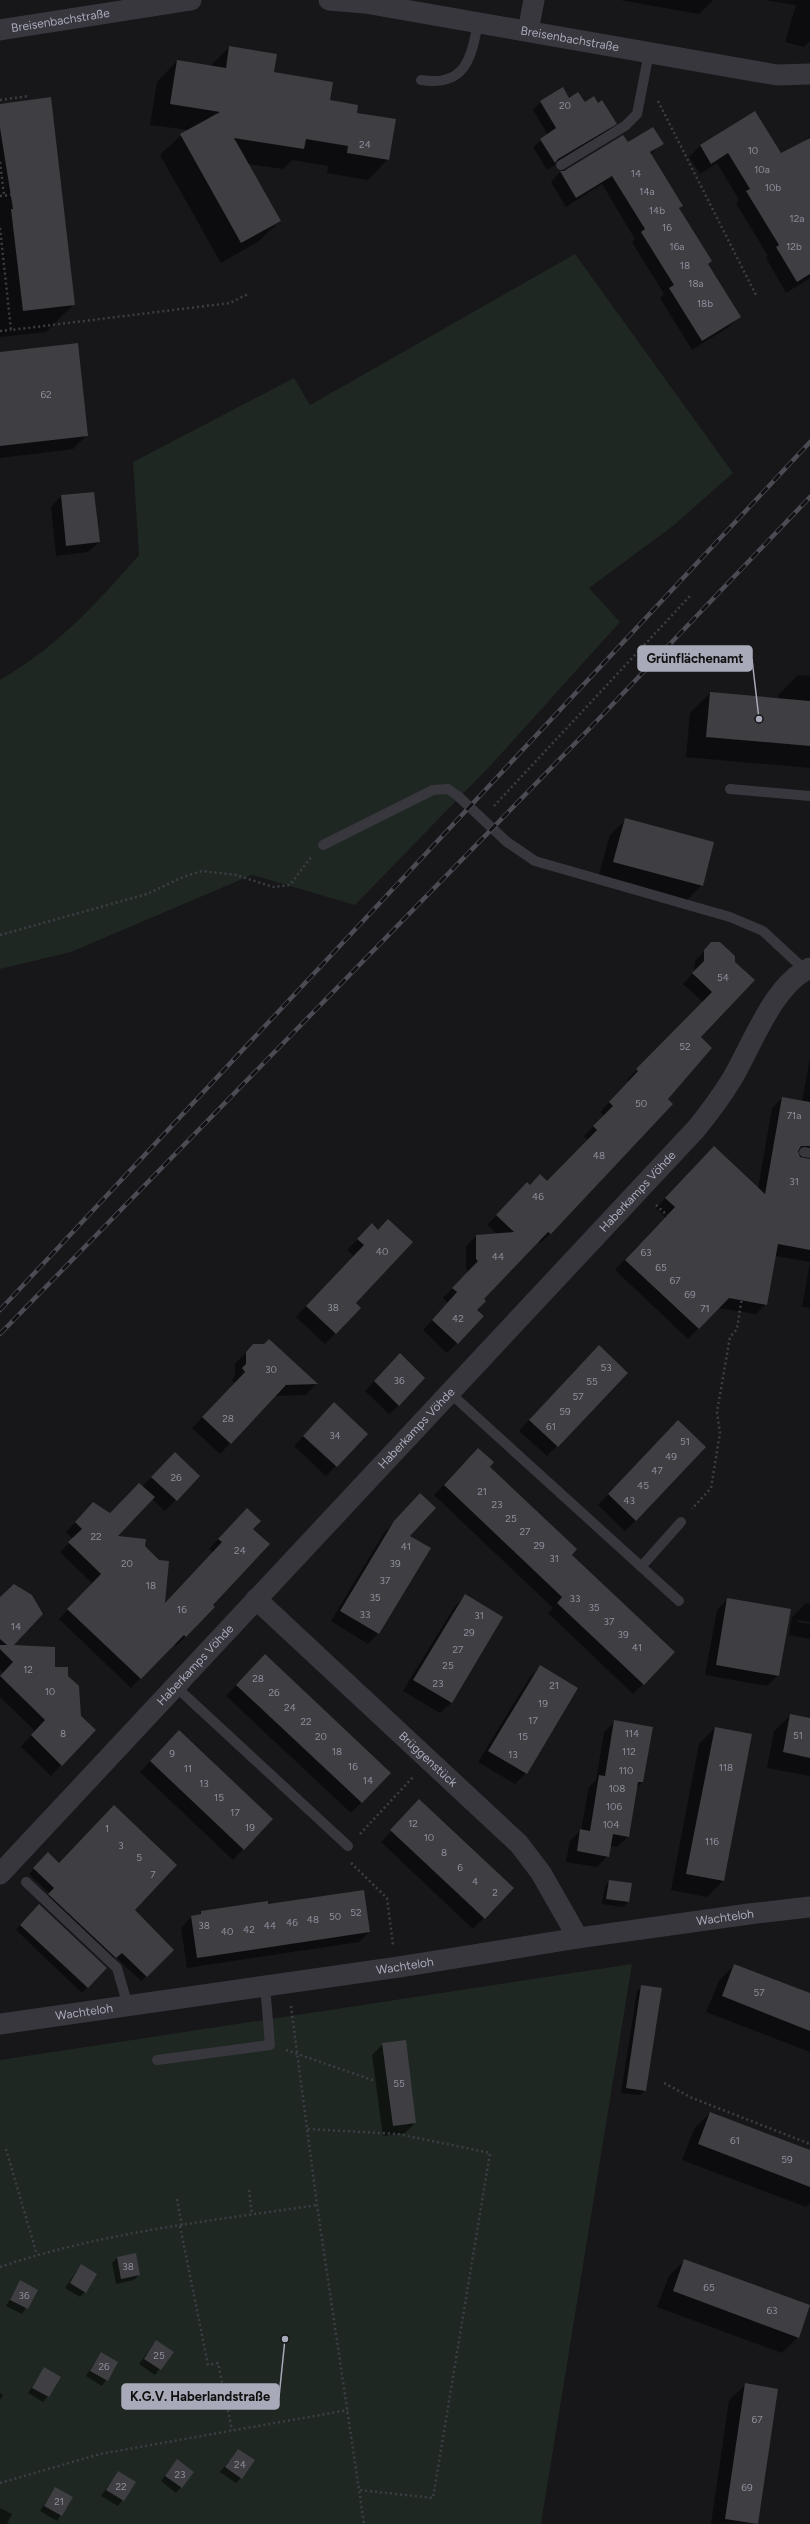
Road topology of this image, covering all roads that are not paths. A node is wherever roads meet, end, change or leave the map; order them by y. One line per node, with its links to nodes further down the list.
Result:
1 (191, 0): 6 (street, Breisenbachstraße)
2 (329, 0): 4 (street, Breisenbachstraße)
3 (534, 0): 7 (street)
4 (356, 1): 5 (street, Breisenbachstraße)
5 (478, 22): 7 (street, Breisenbachstraße); 10 (lane)
6 (0, 30)
7 (528, 31): 8 (street, Breisenbachstraße)
8 (649, 53): 9 (street, Breisenbachstraße); 11 (lane)
9 (810, 74)
10 (421, 80)
11 (561, 165)
12 (730, 789): 13 (lane)
13 (810, 796)
14 (323, 845): 15 (lane)
15 (807, 969): 16 (street, Haberkamps Vöhde)
16 (450, 1393): 18 (lane); 19 (street, Haberkamps Vöhde)
17 (681, 1522): 18 (lane)
18 (642, 1567): 20 (lane)
19 (256, 1599): 21 (street, Haberkamps Vöhde); 26 (street, Brüggenstück)
20 (679, 1601)
21 (175, 1686): 22 (lane); 23 (street, Haberkamps Vöhde)
22 (348, 1846)
23 (0, 1874)
24 (26, 1882): 28 (lane)
25 (810, 1907): 26 (street, Wachteloh)
26 (578, 1938): 27 (street, Wachteloh)
27 (265, 1986): 28 (street, Wachteloh); 30 (lane)
28 (128, 2006): 29 (street, Wachteloh)
29 (0, 2024)
30 (157, 2060)

